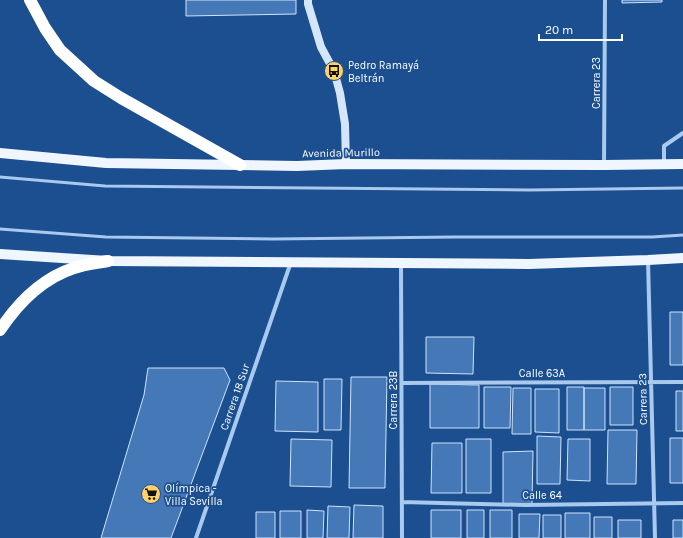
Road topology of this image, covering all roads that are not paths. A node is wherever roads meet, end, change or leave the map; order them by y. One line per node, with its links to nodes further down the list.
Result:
1 (30, 0): 9 (highway)
2 (308, 0): 6 (street)
3 (605, 0): 10 (street, Carrera 23)
4 (683, 133): 7 (street)
5 (0, 153): 9 (main road, Avenida Murillo)
6 (346, 164): 9 (main road, Avenida Murillo); 10 (main road, Avenida Murillo)
7 (664, 164): 8 (main road, Avenida Murillo); 10 (main road, Avenida Murillo)
8 (683, 164)
9 (240, 165)
10 (604, 165)
11 (0, 177): 12 (lane)
12 (683, 188)
13 (0, 229): 14 (lane)
14 (683, 235)
15 (0, 254): 18 (main road)
16 (683, 258): 17 (main road)
17 (648, 260): 20 (main road); 22 (street, Carrera 23)
18 (108, 261): 19 (main road); 21 (highway)
19 (291, 261): 20 (main road); 28 (street, Carrera 18 Sur)
20 (401, 263): 24 (street, Carrera 23B)
21 (0, 330)
22 (651, 382): 23 (street, Calle 63A); 24 (street, Calle 63A); 26 (street, Carrera 23)
23 (683, 382)
24 (402, 383): 25 (street, Carrera 23B)
25 (402, 502): 26 (street, Calle 64); 29 (street, Carrera 23B)
26 (654, 504): 27 (street, Calle 64); 30 (street, Carrera 23)
27 (683, 504)
28 (196, 538)
29 (402, 538)
30 (655, 538)

